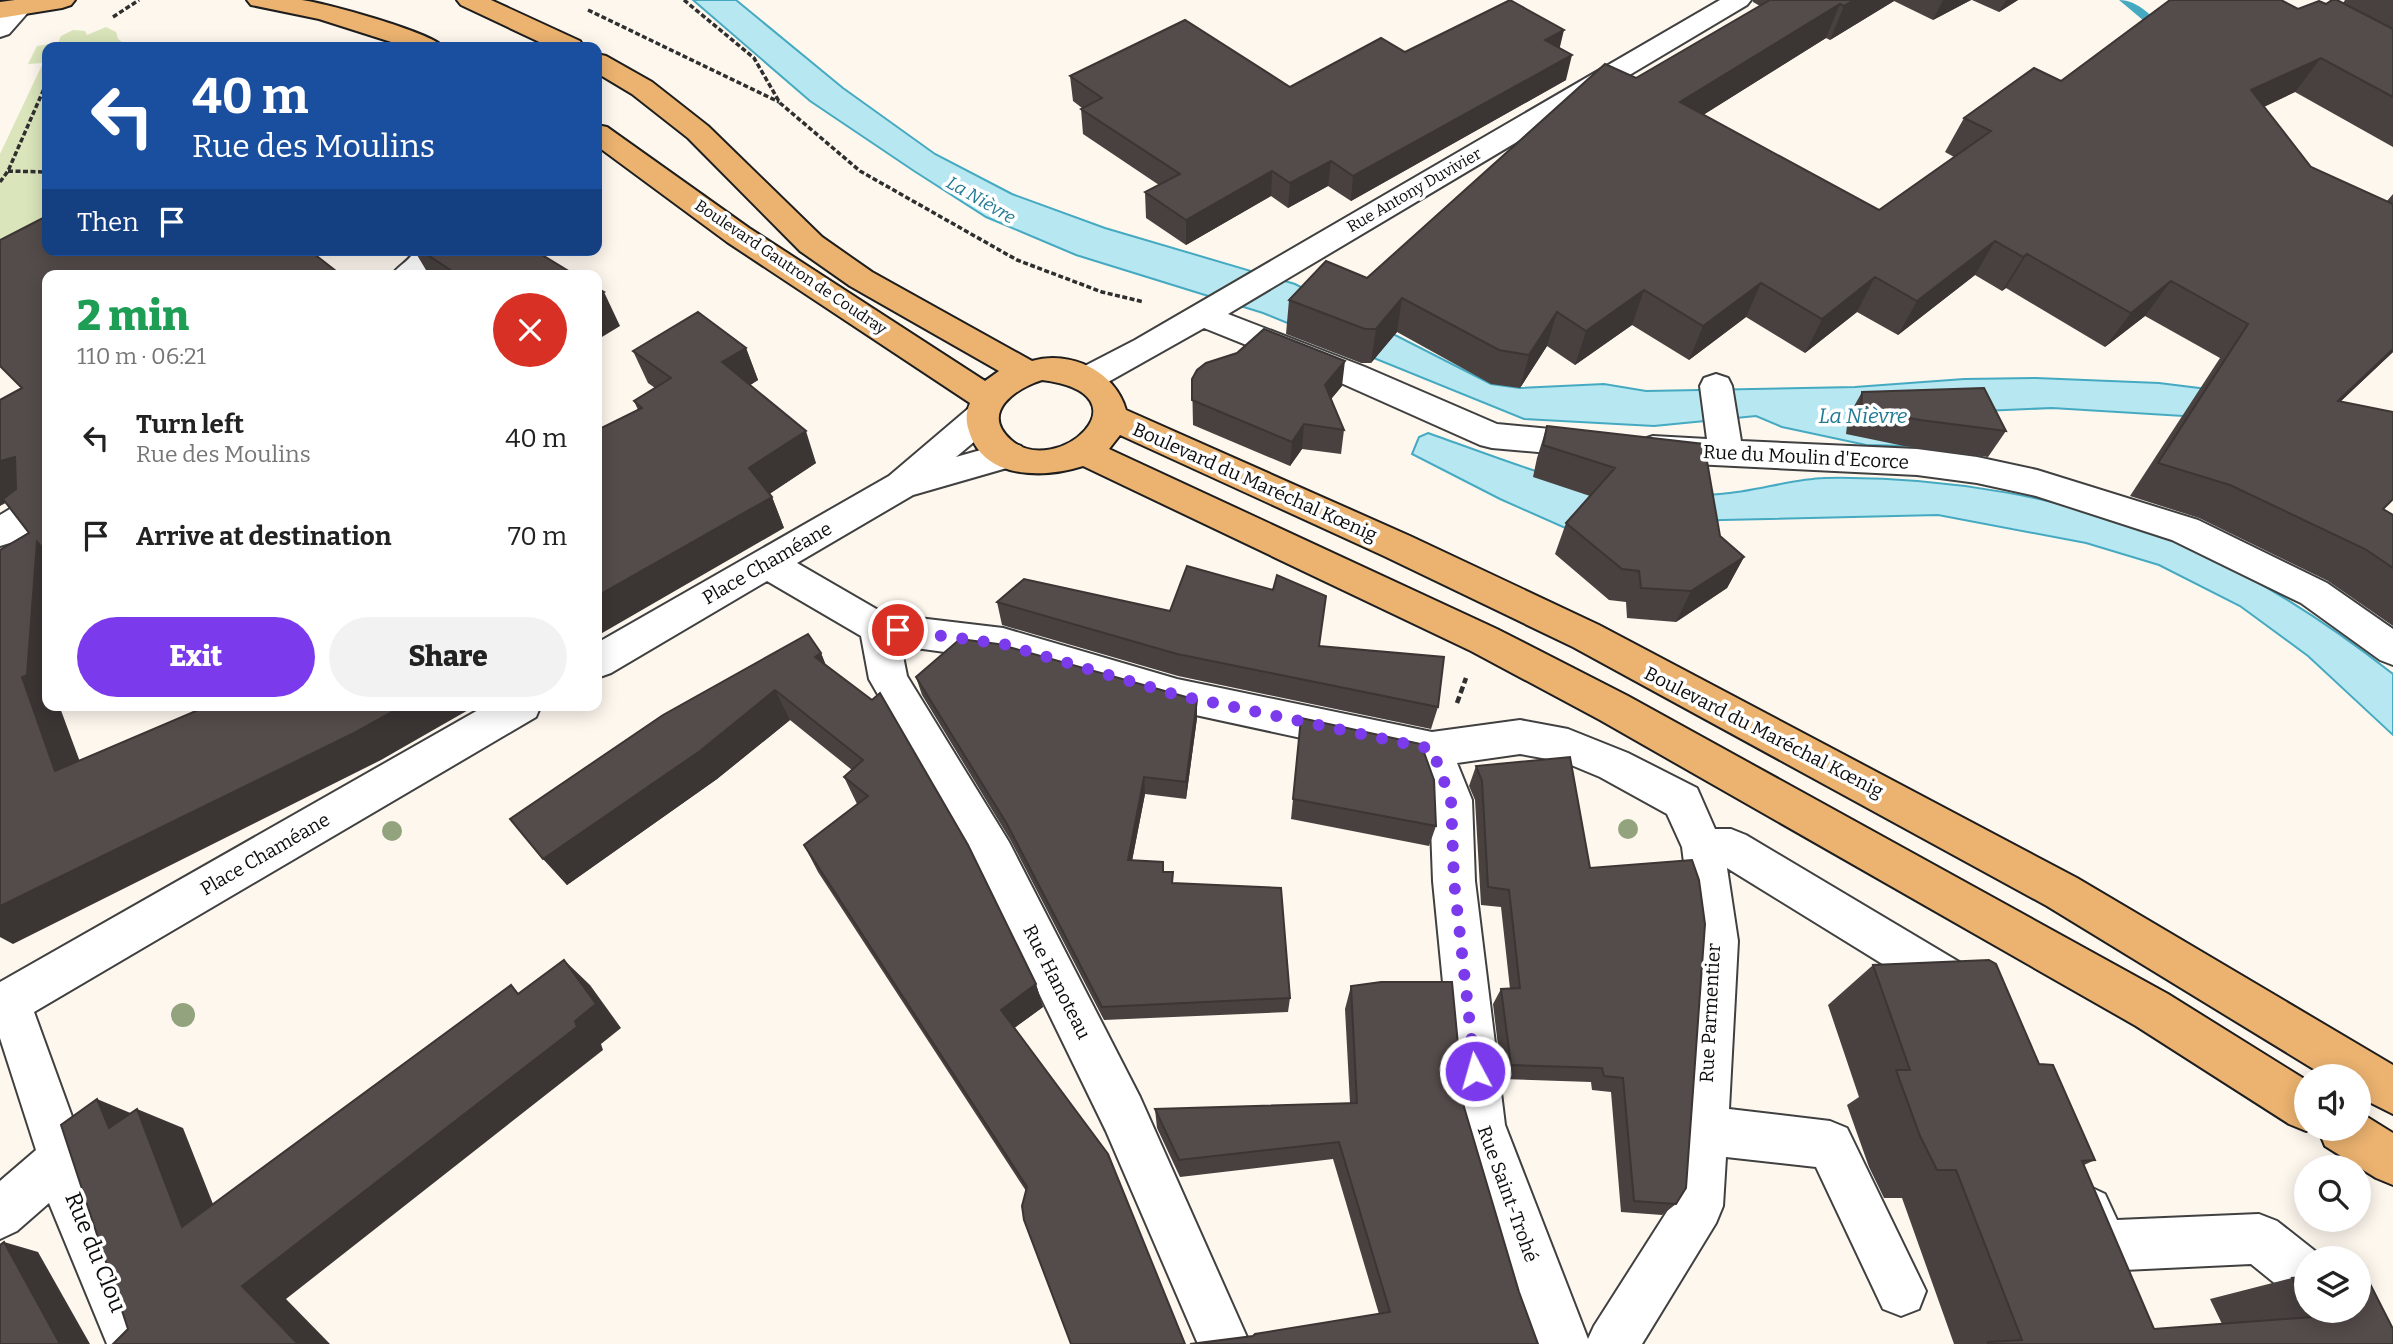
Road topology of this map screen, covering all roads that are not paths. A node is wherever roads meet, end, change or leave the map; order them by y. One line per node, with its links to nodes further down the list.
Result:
1 (62, 0): 5 (main road)
2 (260, 0): 7 (main road)
3 (470, 0): 8 (main road)
4 (1738, 0): 13 (street, Rue Antony Duvivier)
5 (9, 10): 6 (street)
6 (0, 29)
7 (418, 42)
8 (560, 42)
9 (602, 65): 14 (main road, Boulevard Gautron de Coudray)
10 (602, 138): 17 (main road, Boulevard Gautron de Coudray)
11 (427, 256): 12 (street)
12 (414, 270)
13 (1201, 316): 15 (street, Rue Antony Duvivier); 19 (street, Rue du Moulin d'Ecorce)
14 (1026, 372): 15 (main road); 17 (main road)
15 (1089, 378): 18 (main road)
16 (1716, 386): 19 (street)
17 (984, 408): 21 (main road); 22 (street, Place Chaméane)
18 (1111, 417): 20 (main road); 34 (main road, Boulevard du Maréchal Kœnig)
19 (1724, 437): 27 (street, Rue du Moulin d'Ecorce)
20 (1084, 452): 21 (main road); 35 (main road)
21 (1009, 455): 22 (street, Place Chaméane)
22 (901, 485): 25 (street, Place Chaméane)
23 (42, 506): 24 (street)
24 (0, 531)
25 (767, 564): 26 (street); 28 (street, Place Chaméane)
26 (878, 628): 30 (street, Rue Parmentier); 45 (street, Rue Hanoteau)
27 (2393, 649)
28 (602, 659)
29 (512, 711): 32 (street, Place Chaméane)
30 (1442, 747): 31 (street, Rue Parmentier); 46 (street, Rue Saint-Trohé)
31 (1703, 847): 33 (street); 36 (street, Rue Parmentier)
32 (4, 1005): 38 (street, Place Chaméane)
33 (2002, 1012)
34 (2393, 1091)
35 (2294, 1099)
36 (1703, 1130): 43 (street); 47 (street, Rue Parmentier)
37 (2361, 1141): 39 (main road)
38 (63, 1158): 41 (street); 44 (street, Rue du Clou)
39 (2393, 1161)
40 (2071, 1172): 42 (street)
41 (0, 1214)
42 (2294, 1267)
43 (1901, 1291)
44 (133, 1344)
45 (1224, 1344)
46 (1564, 1344)
47 (1612, 1344)

